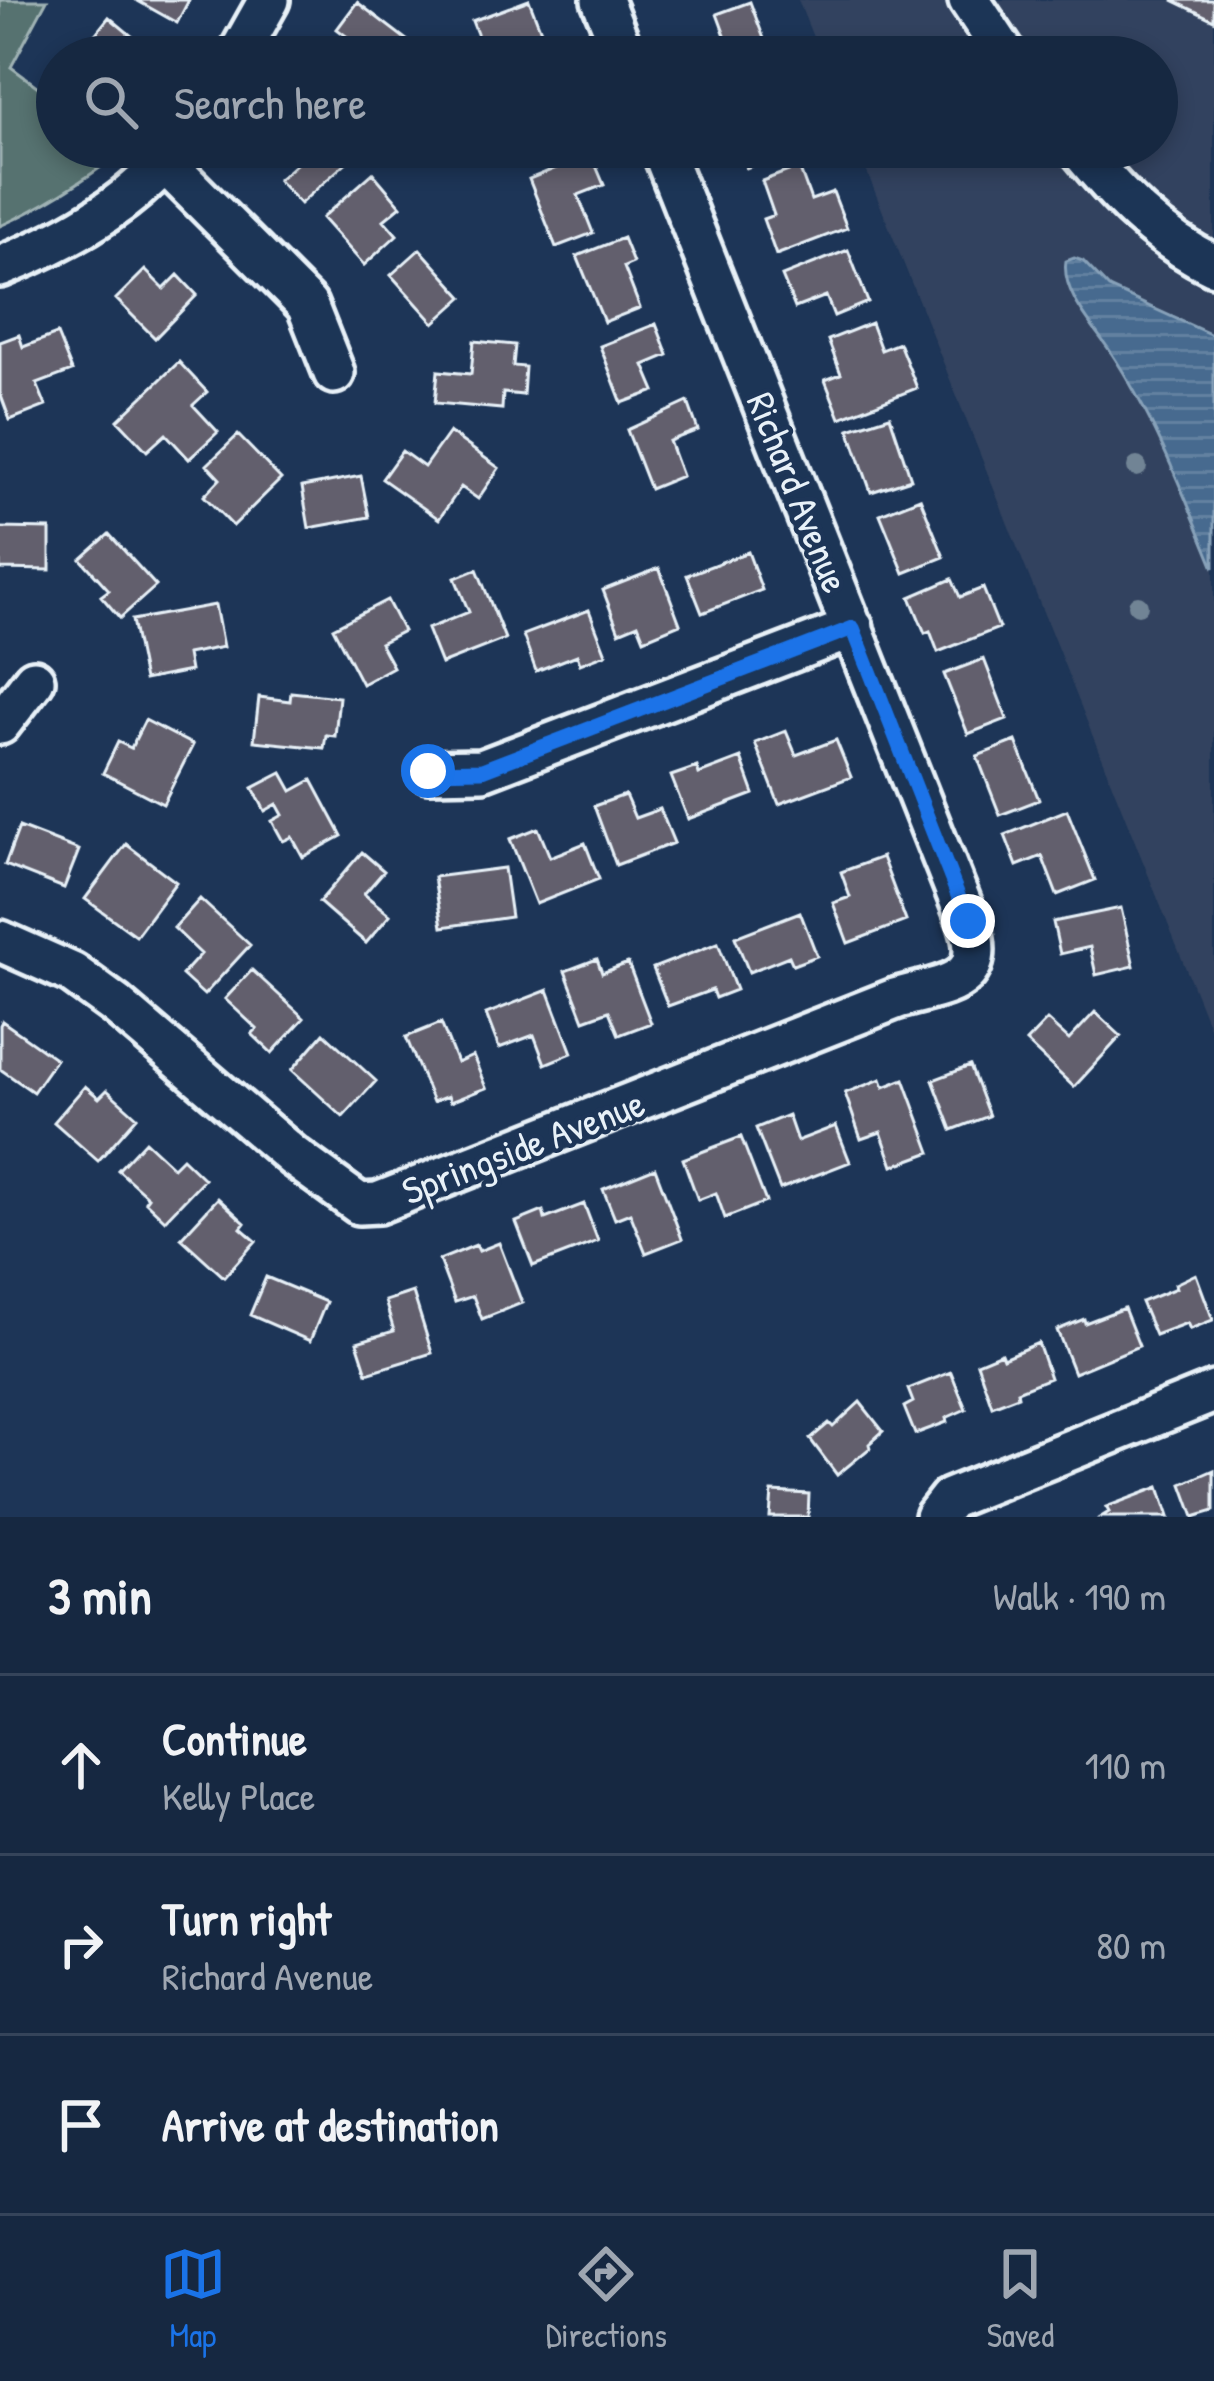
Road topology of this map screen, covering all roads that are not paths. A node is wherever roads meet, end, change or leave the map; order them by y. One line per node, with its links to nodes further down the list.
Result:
1 (269, 0): 4 (street)
2 (602, 0): 5 (street)
3 (969, 0): 6 (street)
4 (249, 36)
5 (617, 36)
6 (993, 36)
7 (157, 168): 12 (street)
8 (183, 168): 13 (street)
9 (669, 168): 14 (street, Richard Avenue)
10 (1096, 168): 11 (street)
11 (1214, 265)
12 (0, 266)
13 (334, 373)
14 (853, 628): 17 (street); 19 (street, Richard Avenue)
15 (34, 680): 16 (street)
16 (0, 724)
17 (428, 771)
18 (0, 941): 19 (street, Springside Avenue)
19 (969, 972)
20 (1214, 1392): 21 (street)
21 (935, 1517)

